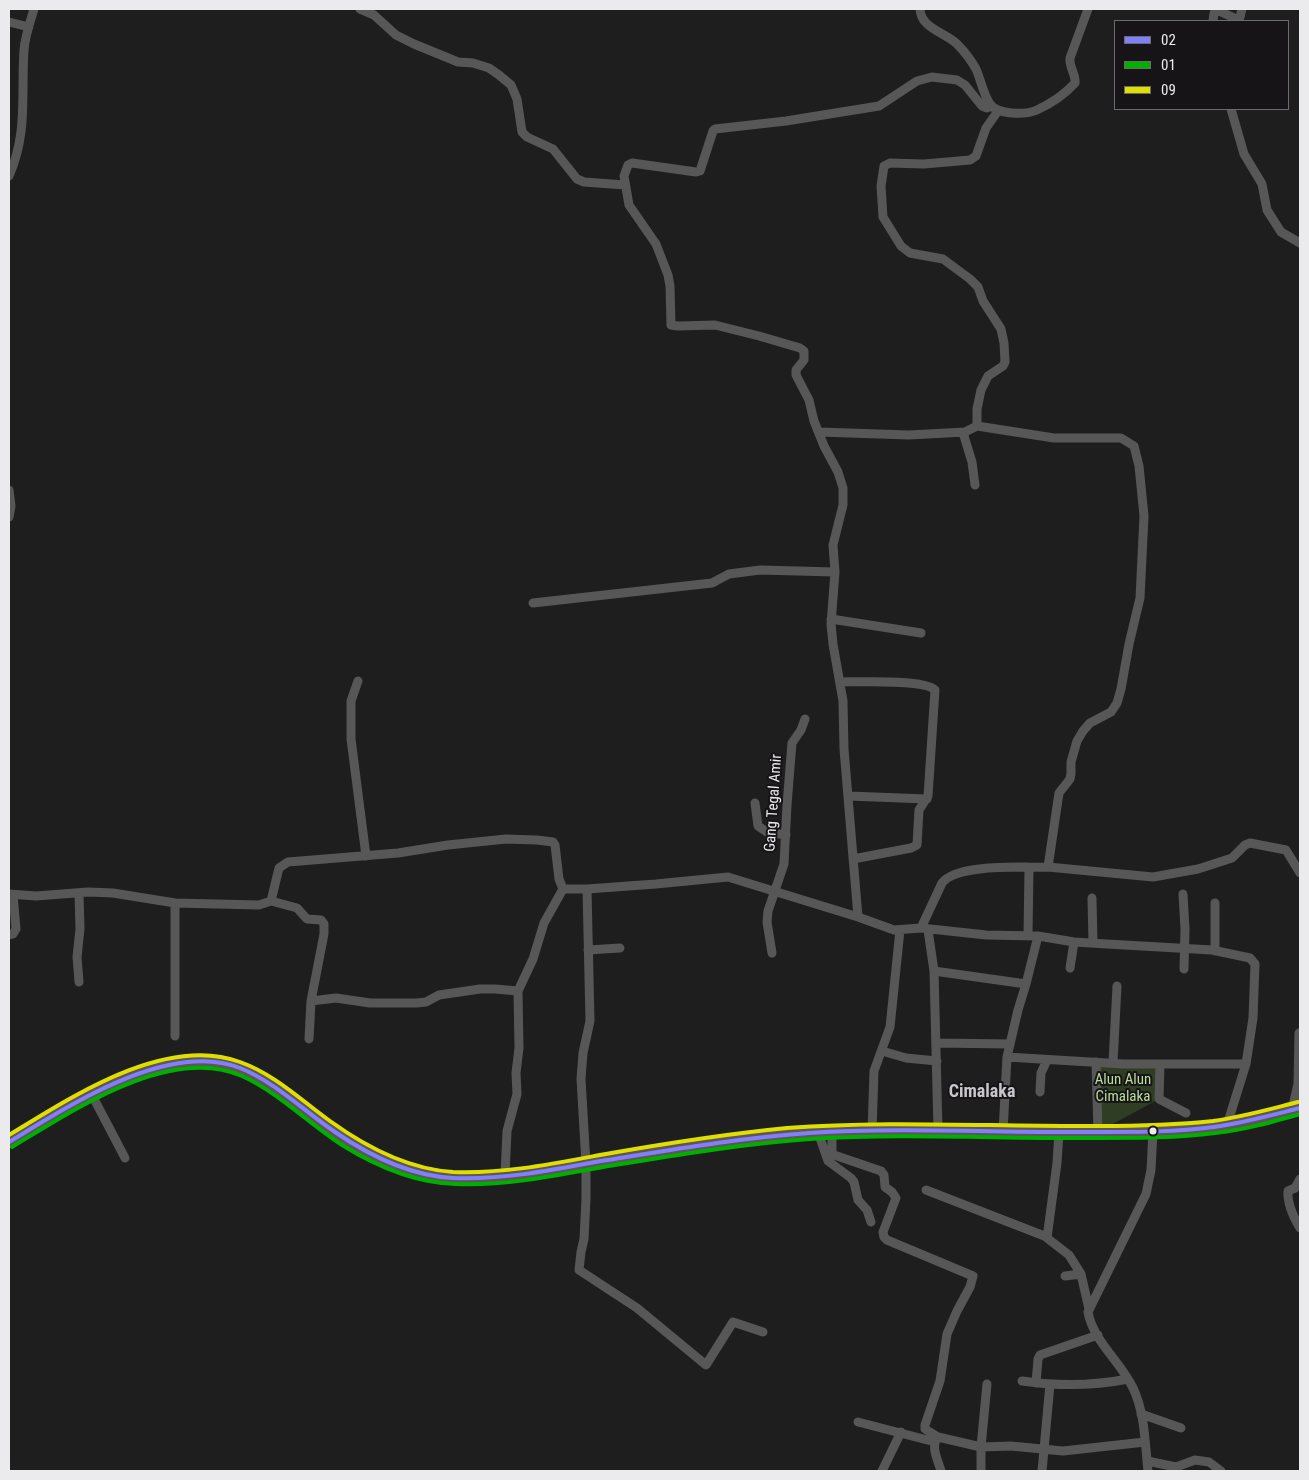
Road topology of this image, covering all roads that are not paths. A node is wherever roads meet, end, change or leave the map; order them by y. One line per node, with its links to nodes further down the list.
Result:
1 (34, 9): 8 (street)
2 (360, 9): 12 (street)
3 (920, 9): 9 (street)
4 (1088, 9): 9 (street)
5 (1218, 10): 6 (street)
6 (1237, 20)
7 (9, 22): 8 (street)
8 (29, 27): 11 (street)
9 (994, 108): 12 (street); 14 (street)
10 (1231, 110): 13 (street)
11 (9, 176)
12 (625, 185): 15 (street)
13 (1300, 243)
14 (978, 426): 16 (street); 34 (street)
15 (819, 432): 16 (street); 20 (street)
16 (965, 432): 17 (street)
17 (975, 485)
18 (9, 490): 19 (street)
19 (9, 517)
20 (834, 572): 21 (street); 22 (street)
21 (533, 603)
22 (831, 619): 23 (street); 25 (street)
23 (921, 633)
24 (358, 681): 31 (street)
25 (841, 682): 27 (street); 28 (street)
26 (805, 718): 30 (street, Gang Tegal Amir)
27 (848, 796): 28 (street); 32 (street)
28 (927, 799): 32 (street)
29 (755, 804): 30 (street)
30 (786, 835): 38 (street, Gang Tegal Amir)
31 (366, 856): 36 (street); 43 (street)
32 (853, 859): 46 (street)
33 (1029, 868): 34 (street); 47 (street); 50 (street)
34 (1048, 868): 35 (street)
35 (1300, 873)
36 (563, 889): 37 (street); 65 (street)
37 (587, 889): 38 (street); 56 (street)
38 (774, 891): 46 (street); 58 (street, Gang Tegal Amir)
39 (79, 894): 41 (street); 44 (street); 62 (street)
40 (1183, 894): 55 (street)
41 (11, 895): 49 (street)
42 (1092, 898): 53 (street)
43 (271, 901): 44 (street); 66 (street)
44 (175, 903): 68 (street)
45 (1215, 903): 57 (street)
46 (858, 917): 48 (street)
47 (925, 929): 48 (street); 50 (street); 61 (street)
48 (900, 930): 72 (street)
49 (9, 935)
50 (1028, 936): 51 (street)
51 (1038, 936): 52 (street); 63 (street)
52 (1074, 942): 53 (street); 59 (street)
53 (1093, 943): 55 (street)
54 (620, 948): 56 (street)
55 (1184, 949): 57 (street); 60 (street)
56 (588, 950): 95 (street)
57 (1215, 951): 79 (street)
58 (772, 953)
59 (1070, 968)
60 (1184, 970)
61 (934, 971): 63 (street); 70 (street)
62 (79, 982)
63 (1026, 984): 71 (street)
64 (1116, 986): 77 (street)
65 (518, 991): 66 (street); 96 (street)
66 (311, 1001): 69 (street)
67 (1298, 1034): 82 (street)
68 (175, 1036)
69 (309, 1039)
70 (936, 1044): 71 (street); 75 (street)
71 (1010, 1044): 73 (street)
72 (882, 1051): 75 (street); 89 (street)
73 (1007, 1057): 74 (street); 90 (street)
74 (1047, 1060): 76 (street); 80 (street)
75 (937, 1061): 85 (street)
76 (1096, 1062): 77 (street); 92 (street)
77 (1113, 1063): 78 (street)
78 (1160, 1064): 79 (street); 83 (street)
79 (1246, 1064): 84 (street)
80 (1040, 1092)
81 (92, 1095): 93 (highway); 94 (street); 96 (highway)
82 (1296, 1109): 84 (highway)
83 (1186, 1113)
84 (1227, 1125): 86 (highway)
85 (938, 1130): 89 (highway); 90 (highway)
86 (1153, 1131): 92 (highway); 104 (street)
87 (818, 1132): 88 (highway); 95 (highway); 99 (street)
88 (832, 1132): 89 (highway); 116 (street)
89 (872, 1132)
90 (1003, 1132): 91 (highway)
91 (1059, 1132): 92 (highway); 101 (street)
92 (1098, 1132)
93 (9, 1142)
94 (124, 1158)
95 (586, 1164): 96 (highway); 105 (street)
96 (505, 1175)
97 (1300, 1179): 100 (street)
98 (926, 1190): 101 (street)
99 (871, 1222)
100 (1300, 1228)
101 (1047, 1235): 102 (street)
102 (1081, 1274): 103 (street); 104 (street)
103 (1065, 1276)
104 (1091, 1305): 106 (street)
105 (763, 1332)
106 (1098, 1335): 107 (street); 109 (street)
107 (1128, 1379): 111 (street); 112 (street)
108 (1022, 1381): 109 (street)
109 (1036, 1383): 111 (street)
110 (987, 1384): 118 (street)
111 (1050, 1384): 119 (street)
112 (1141, 1414): 114 (street); 117 (street)
113 (858, 1422): 115 (street)
114 (1181, 1428)
115 (901, 1432): 116 (street); 121 (street)
116 (936, 1439): 118 (street); 122 (street)
117 (1145, 1442): 119 (street); 120 (street)
118 (981, 1447): 119 (street); 123 (street)
119 (1044, 1450): 124 (street)
120 (1147, 1460): 125 (street); 126 (street)
121 (882, 1471)
122 (941, 1471)
123 (981, 1471)
124 (1042, 1471)
125 (1148, 1471)
126 (1221, 1471)

